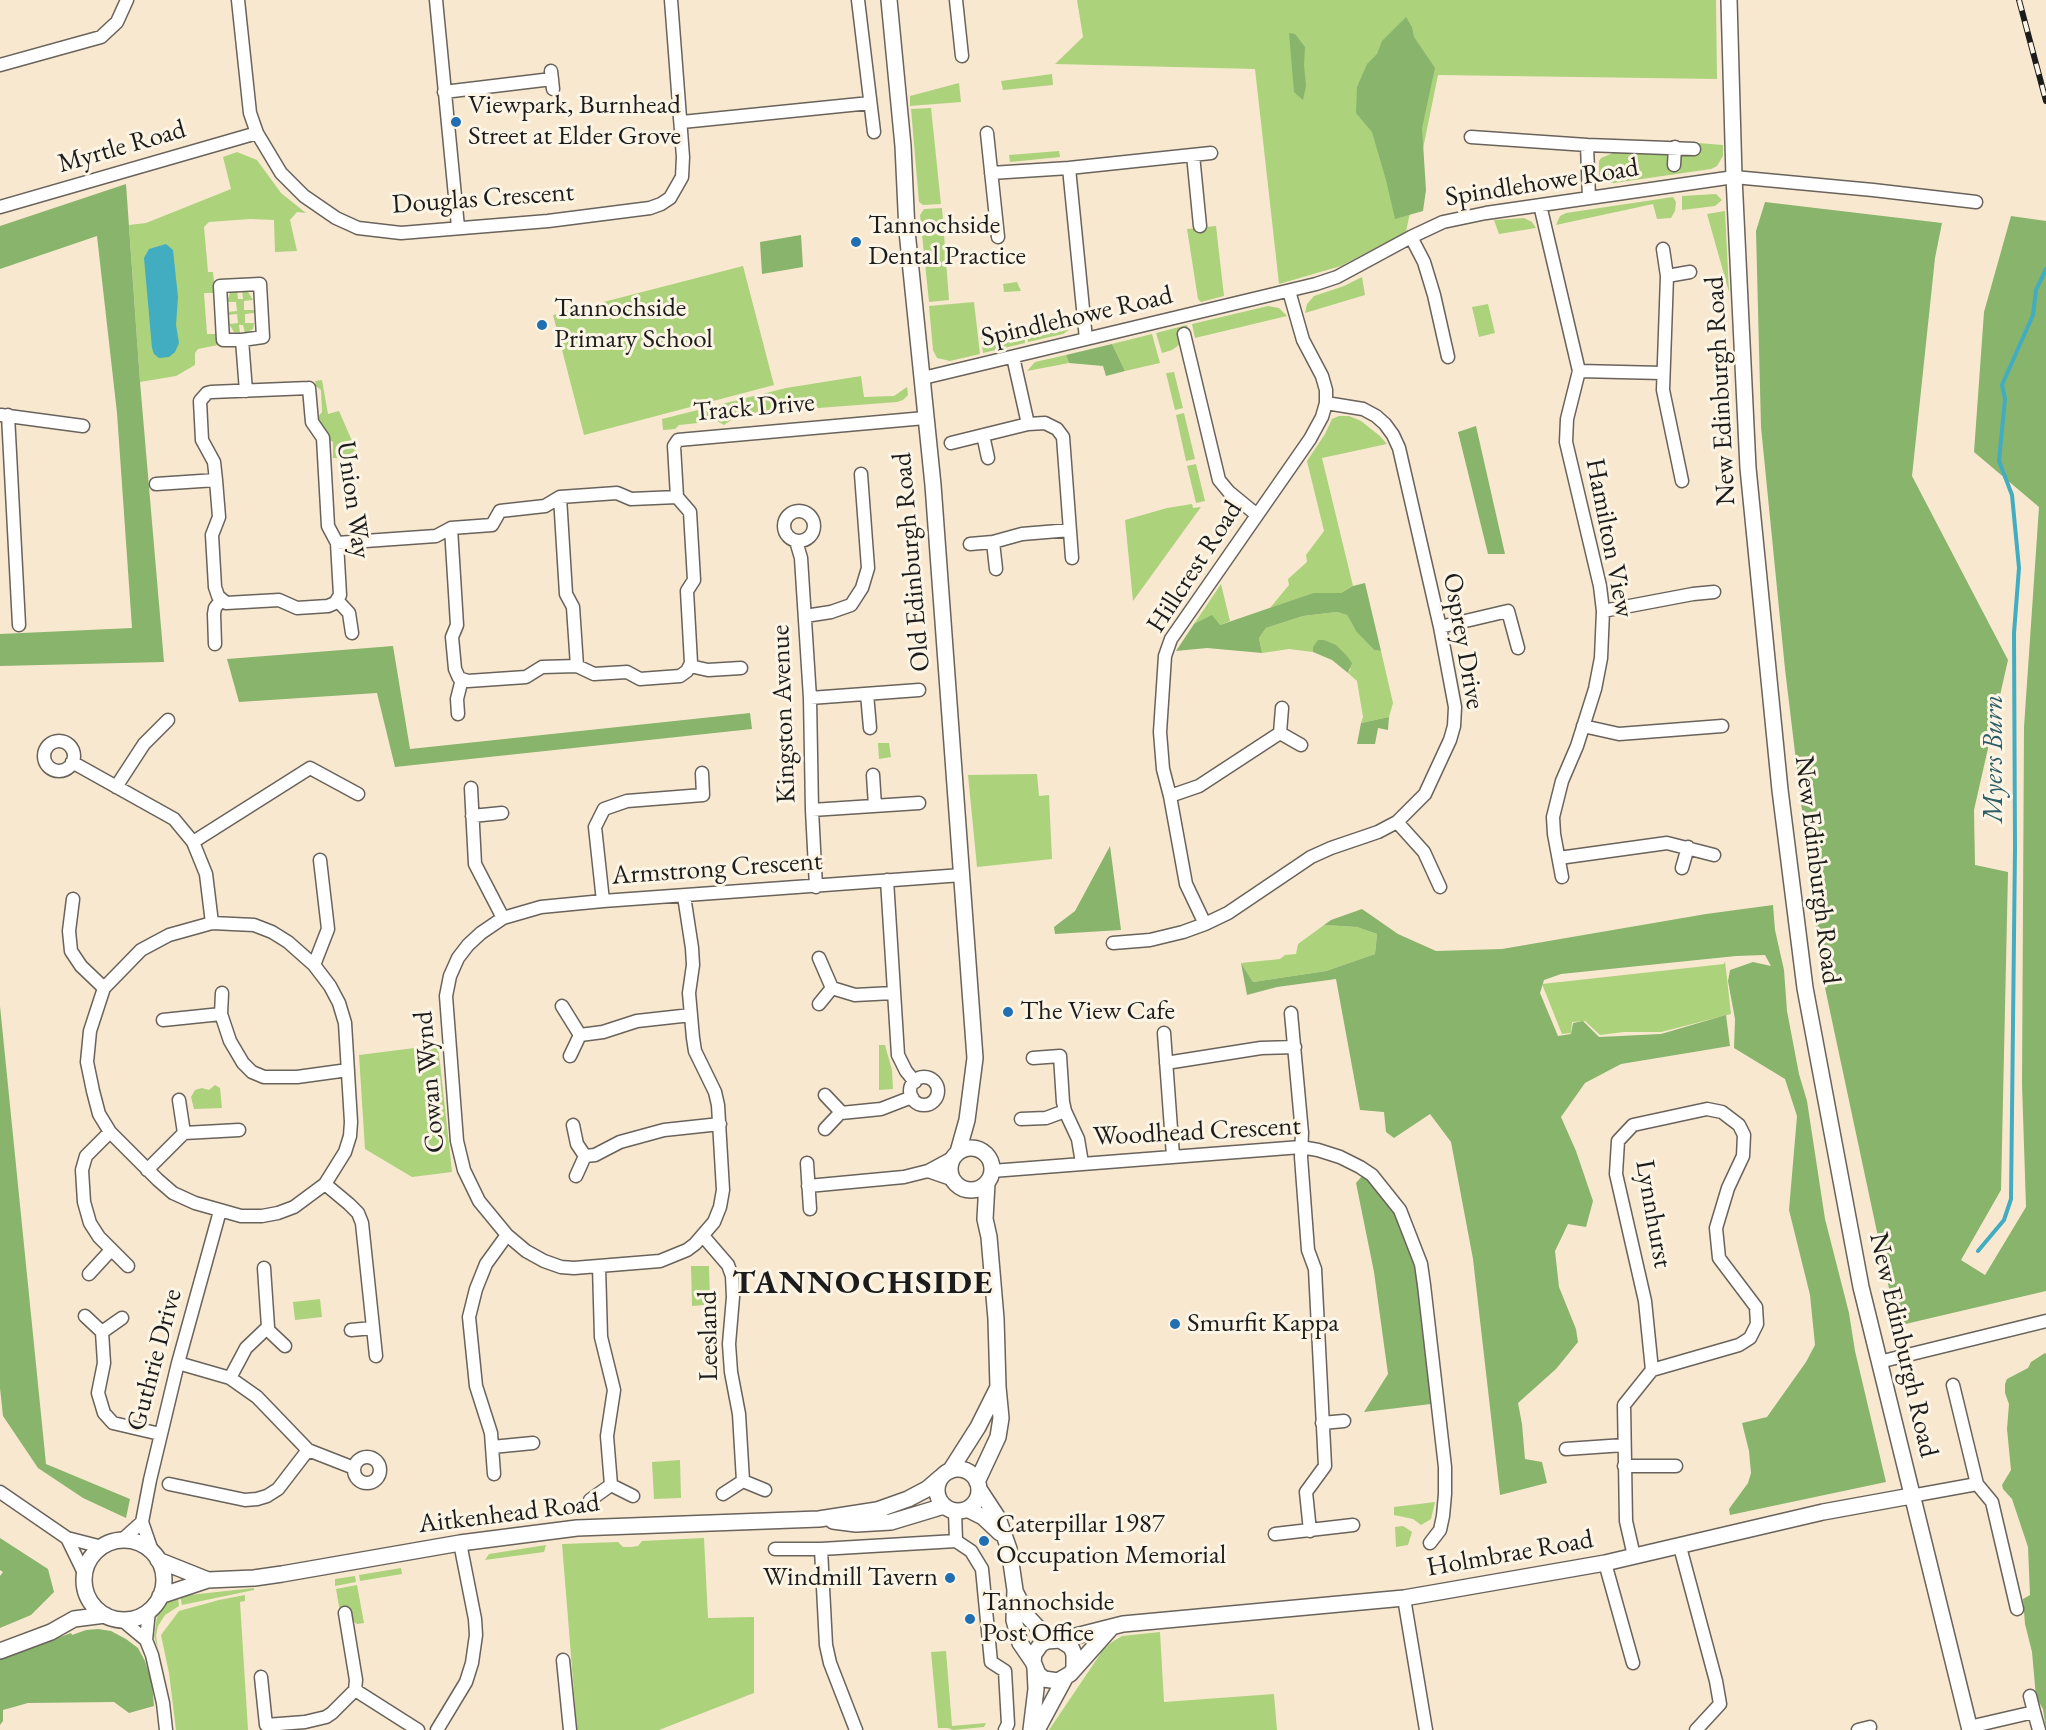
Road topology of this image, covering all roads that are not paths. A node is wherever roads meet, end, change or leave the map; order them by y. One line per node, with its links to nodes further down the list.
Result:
1 (127, 0): 10 (street)
2 (238, 0): 16 (street, Douglas Crescent)
3 (436, 0): 12 (street)
4 (671, 0): 14 (street)
5 (858, 0): 13 (street)
6 (889, 0): 47 (main road, Old Edinburgh Road)
7 (956, 0): 9 (street)
8 (1729, 0): 27 (main road, New Edinburgh Road)
9 (962, 56)
10 (0, 65)
11 (552, 80): 12 (street)
12 (444, 92): 33 (street)
13 (870, 103): 14 (street); 15 (street)
14 (681, 122): 33 (street, Douglas Crescent)
15 (874, 132)
16 (257, 133): 31 (street, Myrtle Road); 33 (street, Douglas Crescent)
17 (987, 133): 26 (street)
18 (1471, 137): 19 (street)
19 (1587, 145): 20 (street); 28 (street)
20 (1676, 147): 21 (street); 24 (street)
21 (1694, 149)
22 (1211, 153): 23 (street)
23 (1194, 154): 25 (street); 32 (street)
24 (1674, 165)
25 (1069, 168): 26 (street); 41 (street)
26 (991, 173): 34 (street)
27 (1734, 177): 28 (street, Spindlehowe Road); 29 (street, Spindlehowe Road); 195 (main road, New Edinburgh Road)
28 (1589, 198): 30 (street, Spindlehowe Road)
29 (1976, 202)
30 (1540, 205): 35 (street, Spindlehowe Road); 45 (street, Hamilton View)
31 (0, 207)
32 (1200, 226)
33 (458, 227)
34 (998, 237)
35 (1411, 237): 39 (street, Spindlehowe Road); 44 (street)
36 (1663, 249): 38 (street)
37 (1690, 272): 38 (street)
38 (1667, 276): 46 (street)
39 (1289, 291): 41 (street, Spindlehowe Road); 49 (street)
40 (1184, 334): 63 (street)
41 (1086, 339): 43 (street, Spindlehowe Road)
42 (242, 340): 42 (street); 48 (street)
43 (1012, 357): 47 (street, Spindlehowe Road); 52 (street)
44 (1448, 357)
45 (1579, 370): 46 (street); 75 (street, Hamilton View)
46 (1662, 373): 59 (street)
47 (923, 378): 51 (main road, Old Edinburgh Road)
48 (246, 391): 58 (street, Union Way); 68 (street, Union Way)
49 (1326, 403): 63 (street, Hillcrest Road); 78 (street, Osprey Drive)
50 (4, 415): 53 (street); 77 (street)
51 (925, 418): 62 (street, Track Drive); 116 (main road, Old Edinburgh Road)
52 (1028, 424): 54 (street); 65 (street)
53 (83, 426)
54 (983, 435): 55 (street); 56 (street)
55 (951, 443)
56 (988, 458)
57 (861, 474): 76 (street)
58 (216, 480): 60 (street); 73 (street, Union Way)
59 (1682, 481)
60 (156, 484)
61 (560, 497): 62 (street); 64 (street); 82 (street)
62 (677, 497): 83 (street, Track Drive)
63 (1257, 516): 103 (street, Hillcrest Road)
64 (451, 528): 68 (street); 85 (street)
65 (1070, 530): 67 (street); 70 (street)
66 (796, 541): 76 (street, Kingston Avenue)
67 (993, 542): 69 (street); 71 (street)
68 (337, 543): 74 (street, Union Way)
69 (970, 544)
70 (1072, 558)
71 (996, 568)
72 (1714, 592): 75 (street)
73 (221, 600): 74 (street, Union Way); 80 (street, Union Way)
74 (337, 600): 79 (street, Union Way)
75 (1604, 611): 92 (street, Hamilton View)
76 (805, 616): 88 (street, Kingston Avenue)
77 (19, 625)
78 (1440, 627): 81 (street); 109 (street, Osprey Drive)
79 (352, 633)
80 (215, 644)
81 (1518, 648)
82 (577, 666): 83 (street); 85 (street)
83 (690, 666): 84 (street)
84 (741, 668)
85 (462, 679): 90 (street)
86 (919, 690): 87 (street)
87 (867, 694): 88 (street); 94 (street)
88 (810, 698): 106 (street, Kingston Avenue)
89 (1282, 708): 95 (street)
90 (458, 714)
91 (168, 720): 100 (street)
92 (1583, 726): 93 (street); 113 (street, Hamilton View)
93 (1722, 726)
94 (870, 728)
95 (1280, 734): 96 (street); 103 (street)
96 (1301, 745)
97 (72, 762): 100 (street)
98 (702, 772): 123 (street)
99 (873, 775): 105 (street)
100 (116, 787): 110 (street)
101 (471, 788): 108 (street)
102 (358, 794): 110 (street)
103 (1170, 796): 126 (street, Hillcrest Road)
104 (919, 803): 105 (street)
105 (875, 806): 106 (street)
106 (812, 810): 119 (street, Kingston Avenue)
107 (502, 813): 108 (street)
108 (472, 816): 124 (street)
109 (1397, 822): 120 (street); 126 (street, Osprey Drive)
110 (193, 842): 125 (street)
111 (1688, 847): 112 (street); 113 (street); 115 (street)
112 (1714, 855)
113 (1559, 858): 117 (street, Hamilton View)
114 (320, 860): 130 (street)
115 (1682, 868)
116 (962, 875): 118 (street, Armstrong Crescent); 155 (main road, Old Edinburgh Road)
117 (1562, 877)
118 (888, 880): 119 (street, Armstrong Crescent); 134 (street)
119 (816, 887): 121 (street, Armstrong Crescent)
120 (1440, 887)
121 (684, 896): 123 (street, Armstrong Crescent); 139 (street, Cowan Wynd)
122 (73, 899): 131 (street)
123 (603, 901): 124 (street, Armstrong Crescent)
124 (503, 918): 127 (street, Armstrong Crescent)
125 (212, 923): 130 (street); 131 (street)
126 (1205, 924): 128 (street, Osprey Drive)
127 (481, 933): 179 (street, Cowan Wynd)
128 (1113, 943)
129 (819, 958): 132 (street)
130 (314, 965): 147 (street)
131 (104, 988): 160 (street)
132 (832, 988): 134 (street); 135 (street)
133 (222, 993): 138 (street)
134 (893, 993): 148 (street)
135 (819, 1004)
136 (562, 1006): 142 (street)
137 (1292, 1013): 143 (street)
138 (221, 1014): 140 (street); 147 (street)
139 (691, 1015): 142 (street); 156 (street, Cowan Wynd)
140 (163, 1020)
141 (1164, 1033): 146 (street)
142 (580, 1035): 144 (street)
143 (1295, 1047): 146 (street); 162 (street)
144 (570, 1056)
145 (1033, 1058): 152 (street)
146 (1166, 1063): 166 (street)
147 (348, 1070): 173 (street)
148 (915, 1082): 150 (street); 150 (street)
149 (825, 1095): 153 (street)
150 (912, 1097): 153 (street)
151 (179, 1100): 161 (street)
152 (1065, 1111): 154 (street); 168 (street)
153 (841, 1113): 158 (street)
154 (1021, 1119)
155 (967, 1120): 163 (main road); 164 (main road, Old Edinburgh Road)
156 (720, 1124): 165 (street); 180 (street, Cowan Wynd)
157 (573, 1125): 165 (street)
158 (825, 1129)
159 (239, 1130): 161 (street)
160 (110, 1132): 169 (street); 181 (street)
161 (184, 1133): 169 (street)
162 (1301, 1147): 166 (street, Woodhead Crescent); 202 (street); 236 (street, Woodhead Crescent)
163 (981, 1150): 164 (main road); 172 (main road)
164 (956, 1155): 170 (street); 174 (main road, Old Edinburgh Road)
165 (585, 1156): 171 (street)
166 (1173, 1156): 168 (street, Woodhead Crescent)
167 (807, 1163): 175 (street)
168 (1082, 1163): 172 (street, Woodhead Crescent)
169 (147, 1170): 177 (street)
170 (928, 1171): 174 (street); 175 (street)
171 (576, 1176)
172 (990, 1177): 174 (main road); 178 (main road)
173 (325, 1184): 177 (street); 189 (street)
174 (958, 1184): 178 (main road)
175 (808, 1186): 176 (street)
176 (810, 1209)
177 (220, 1211): 196 (street, Guthrie Drive)
178 (985, 1219): 200 (main road)
179 (507, 1235): 183 (street, Cowan Wynd); 206 (street)
180 (703, 1236): 183 (street, Cowan Wynd); 214 (street, Leesland)
181 (111, 1250): 182 (street); 185 (street)
182 (128, 1266)
183 (599, 1266): 217 (street)
184 (264, 1268): 190 (street)
185 (89, 1274)
186 (85, 1316): 192 (street)
187 (122, 1318): 192 (street)
188 (2046, 1321): 195 (street)
189 (373, 1328): 191 (street); 194 (street)
190 (267, 1329): 193 (street); 198 (street)
191 (351, 1330)
192 (102, 1332): 203 (street)
193 (285, 1346)
194 (376, 1356)
195 (1879, 1362): 223 (main road, New Edinburgh Road)
196 (178, 1364): 198 (street); 203 (street, Guthrie Drive)
197 (1652, 1370): 197 (street, Lynnhurst); 205 (street)
198 (230, 1378): 208 (street)
199 (1953, 1385): 216 (street)
200 (998, 1387): 213 (main road); 218 (main road)
201 (1344, 1421): 202 (street)
202 (1322, 1422): 229 (street)
203 (160, 1434): 227 (street, Guthrie Drive)
204 (533, 1443): 206 (street)
205 (1624, 1445): 207 (street); 209 (street)
206 (492, 1447): 212 (street)
207 (1566, 1449)
208 (308, 1450): 211 (street); 215 (street)
209 (1624, 1466): 210 (street); 242 (street)
210 (1676, 1466)
211 (354, 1468)
212 (494, 1474)
213 (946, 1474): 218 (main road); 225 (main road); 226 (main road, Aitkenhead Road)
214 (743, 1481): 219 (street); 221 (street)
215 (170, 1484)
216 (1977, 1484): 223 (street); 250 (street)
217 (611, 1485): 222 (street); 224 (street)
218 (978, 1485): 225 (main road); 232 (main road)
219 (765, 1490)
220 (0, 1492): 231 (street)
221 (723, 1494)
222 (633, 1496)
223 (1911, 1496): 238 (main road, Holmbrae Road); 269 (main road, New Edinburgh Road)
224 (590, 1500)
225 (955, 1509): 226 (main road, Aitkenhead Road); 232 (main road); 234 (street)
226 (819, 1519): 235 (main road, Aitkenhead Road)
227 (142, 1522): 233 (street); 241 (street)
228 (1353, 1525): 229 (street)
229 (1310, 1531): 230 (street)
230 (1275, 1534)
231 (67, 1538): 237 (street); 244 (street)
232 (1005, 1538): 246 (main road)
233 (122, 1540): 237 (main road); 241 (main road)
234 (956, 1541): 240 (street); 275 (street)
235 (460, 1543): 245 (main road, Aitkenhead Road); 272 (street)
236 (1430, 1544)
237 (102, 1547): 244 (main road)
238 (1680, 1547): 242 (main road, Holmbrae Road); 279 (street)
239 (775, 1549): 240 (street)
240 (821, 1549): 268 (street)
241 (155, 1556): 245 (main road, Aitkenhead Road); 248 (main road)
242 (1634, 1556): 243 (main road, Holmbrae Road)
243 (1605, 1563): 249 (main road, Holmbrae Road); 261 (street)
244 (84, 1573): 247 (main road)
245 (208, 1580): 248 (main road, Aitkenhead Road)
246 (1015, 1590): 258 (main road); 262 (main road)
247 (86, 1594): 253 (main road); 254 (main road)
248 (160, 1596): 251 (main road)
249 (1404, 1598): 256 (main road, Holmbrae Road); 278 (street)
250 (2017, 1609)
251 (149, 1611): 255 (main road); 257 (street)
252 (345, 1613): 265 (street)
253 (105, 1615): 254 (main road); 255 (main road)
254 (74, 1619): 259 (main road)
255 (122, 1620): 257 (street)
256 (1112, 1627): 258 (main road, Holmbrae Road); 263 (main road)
257 (146, 1640): 270 (street)
258 (1056, 1640): 262 (main road); 263 (main road)
259 (0, 1651)
260 (564, 1660): 273 (street)
261 (1633, 1664)
262 (1034, 1665): 263 (main road); 276 (main road)
263 (1069, 1673): 277 (main road)
264 (261, 1677): 265 (street)
265 (355, 1690): 271 (street)
266 (2030, 1696): 267 (street)
267 (2034, 1712): 269 (street); 280 (street)
268 (855, 1728): 274 (street)
269 (1969, 1729)
270 (166, 1730)
271 (418, 1730)
272 (437, 1730)
273 (570, 1730)
274 (842, 1730)
275 (1005, 1730)
276 (1031, 1730)
277 (1037, 1730)
278 (1426, 1730)
279 (1696, 1730)
280 (2039, 1730)

